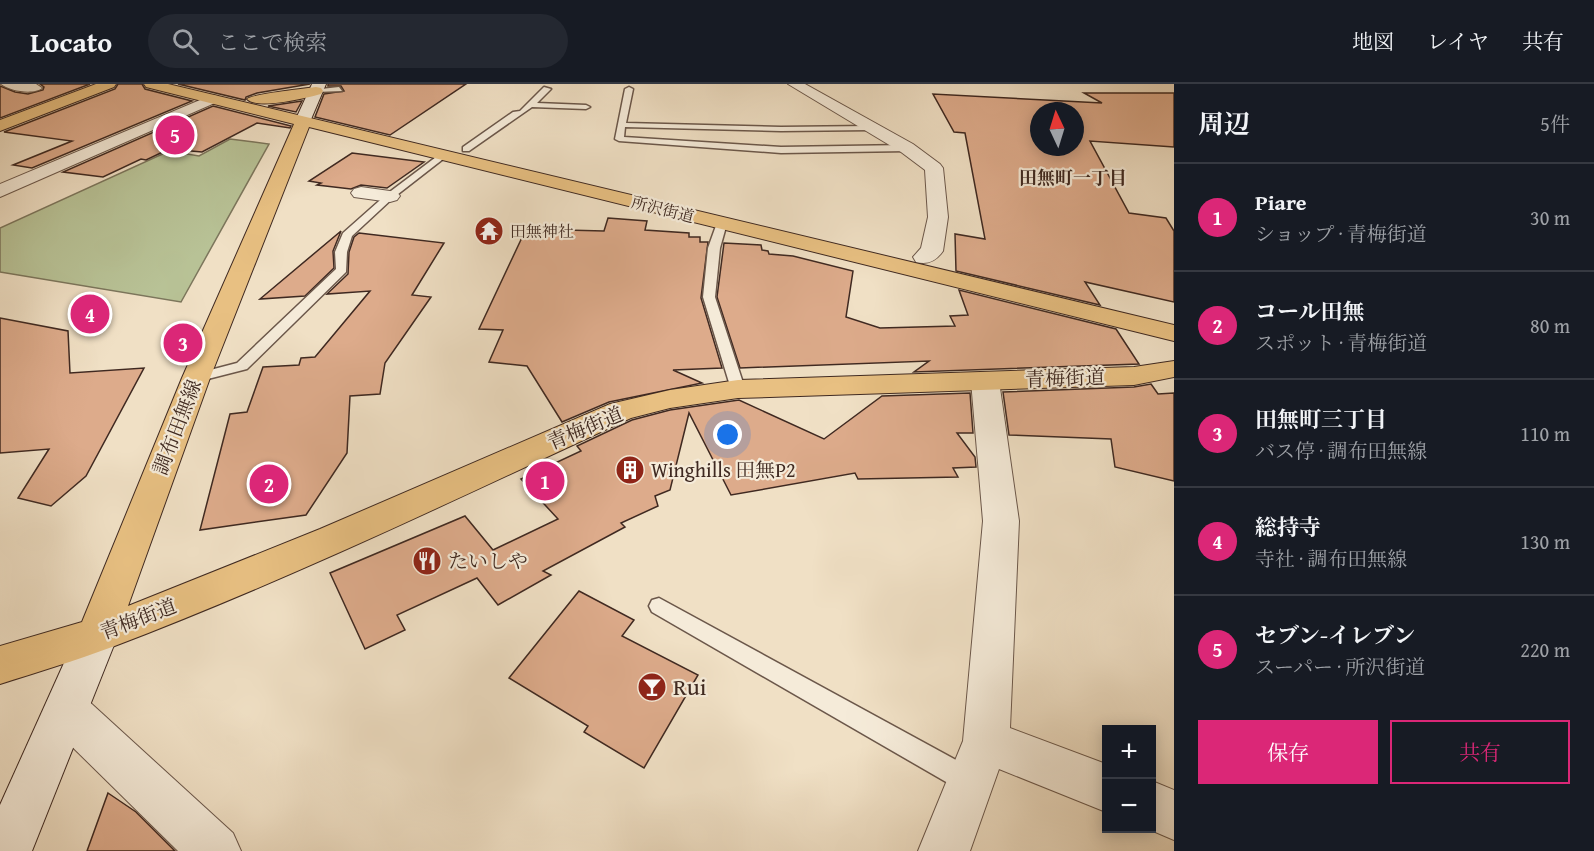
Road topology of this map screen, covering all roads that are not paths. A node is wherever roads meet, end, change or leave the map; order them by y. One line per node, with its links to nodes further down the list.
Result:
1 (8, 84): 6 (street)
2 (109, 84): 17 (main road)
3 (152, 84): 11 (main road, 所沢街道)
4 (187, 84): 12 (main road, 所沢街道)
5 (795, 84): 18 (street)
6 (35, 88)
7 (317, 88): 8 (lane); 12 (main road); 15 (street)
8 (339, 89)
9 (547, 89): 13 (lane)
10 (629, 89): 16 (lane)
11 (212, 99): 15 (main road, 所沢街道); 24 (street)
12 (249, 99): 15 (main road, 所沢街道)
13 (530, 105): 14 (lane); 22 (lane)
14 (586, 106)
15 (305, 116): 19 (main road, 所沢街道); 21 (main road, 調布田無線); 22 (main road, 所沢街道)
16 (622, 125): 18 (lane); 20 (lane)
17 (0, 126)
18 (870, 128): 20 (street)
19 (362, 135): 21 (main road); 23 (main road, 所沢街道)
20 (907, 148): 28 (street)
21 (292, 149): 32 (main road, 調布田無線)
22 (466, 149): 28 (main road, 所沢街道)
23 (443, 156): 26 (lane); 27 (main road, 所沢街道)
24 (0, 191)
25 (362, 193): 26 (street)
26 (390, 196): 32 (lane)
27 (722, 224): 30 (main road, 所沢街道); 34 (lane)
28 (924, 256): 29 (main road, 所沢街道)
29 (1174, 315)
30 (1174, 333)
31 (1174, 369): 33 (main road, 青梅街道)
32 (196, 378): 36 (main road, 調布田無線)
33 (985, 381): 34 (main road, 青梅街道); 39 (street)
34 (738, 389): 36 (main road, 青梅街道)
35 (658, 606): 39 (lane)
36 (97, 635): 37 (main road, 青梅街道); 38 (street)
37 (0, 665)
38 (66, 711): 43 (street); 44 (street)
39 (978, 761): 40 (street); 45 (street)
40 (1102, 787)
41 (1156, 808): 42 (street)
42 (1174, 815)
43 (6, 851)
44 (215, 851)
45 (944, 851)

